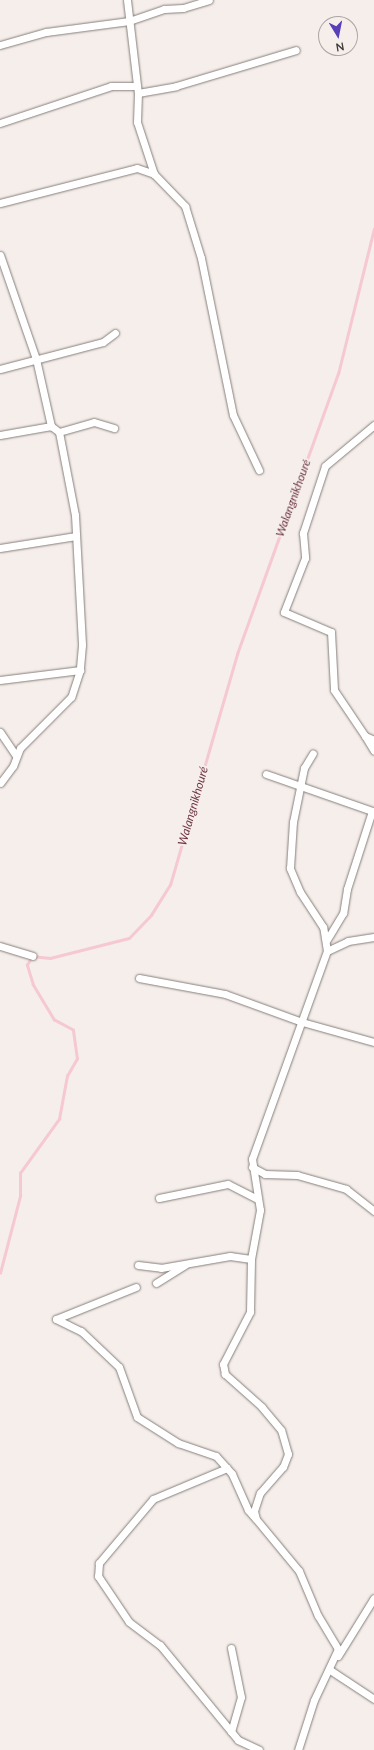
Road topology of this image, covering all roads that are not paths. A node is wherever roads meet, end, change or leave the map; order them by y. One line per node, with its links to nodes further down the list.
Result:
1 (127, 0): 3 (street)
2 (209, 0): 3 (street)
3 (129, 22): 4 (street); 6 (street)
4 (0, 45)
5 (296, 50): 6 (street)
6 (138, 90): 7 (street); 8 (street)
7 (0, 123)
8 (154, 174): 9 (street); 19 (street)
9 (0, 203)
10 (0, 255): 12 (street)
11 (115, 333): 12 (street)
12 (36, 359): 13 (street); 15 (street)
13 (0, 368)
14 (374, 425): 25 (street)
15 (51, 426): 17 (street); 18 (street)
16 (114, 428): 17 (street)
17 (59, 432): 20 (street)
18 (0, 435)
19 (259, 470)
20 (76, 536): 21 (street); 22 (street)
21 (0, 548)
22 (80, 670): 23 (street); 29 (street)
23 (0, 680)
24 (0, 732): 29 (street)
25 (365, 736): 26 (street); 27 (street)
26 (374, 740)
27 (374, 751)
28 (313, 753): 32 (street)
29 (16, 756): 31 (street)
30 (266, 774): 32 (street)
31 (0, 783)
32 (301, 785): 34 (street); 34 (street)
33 (374, 937): 36 (street)
34 (327, 940): 36 (street)
35 (0, 946): 37 (street)
36 (327, 951): 39 (street)
37 (32, 956)
38 (139, 978): 39 (street)
39 (302, 1022): 40 (street); 41 (street)
40 (374, 1042)
41 (252, 1167): 43 (street); 44 (street)
42 (159, 1198): 43 (street)
43 (256, 1198): 45 (street)
44 (374, 1211)
45 (251, 1259): 46 (street); 51 (street)
46 (188, 1263): 47 (street); 48 (street)
47 (138, 1265)
48 (156, 1283)
49 (136, 1287): 50 (street)
50 (227, 1468): 51 (street); 57 (street)
51 (256, 1519): 54 (street)
52 (374, 1598): 54 (street)
53 (231, 1648): 57 (street)
54 (335, 1660): 55 (street)
55 (330, 1670): 56 (street); 59 (street)
56 (374, 1699)
57 (232, 1732): 58 (street)
58 (259, 1750)
59 (298, 1750)

